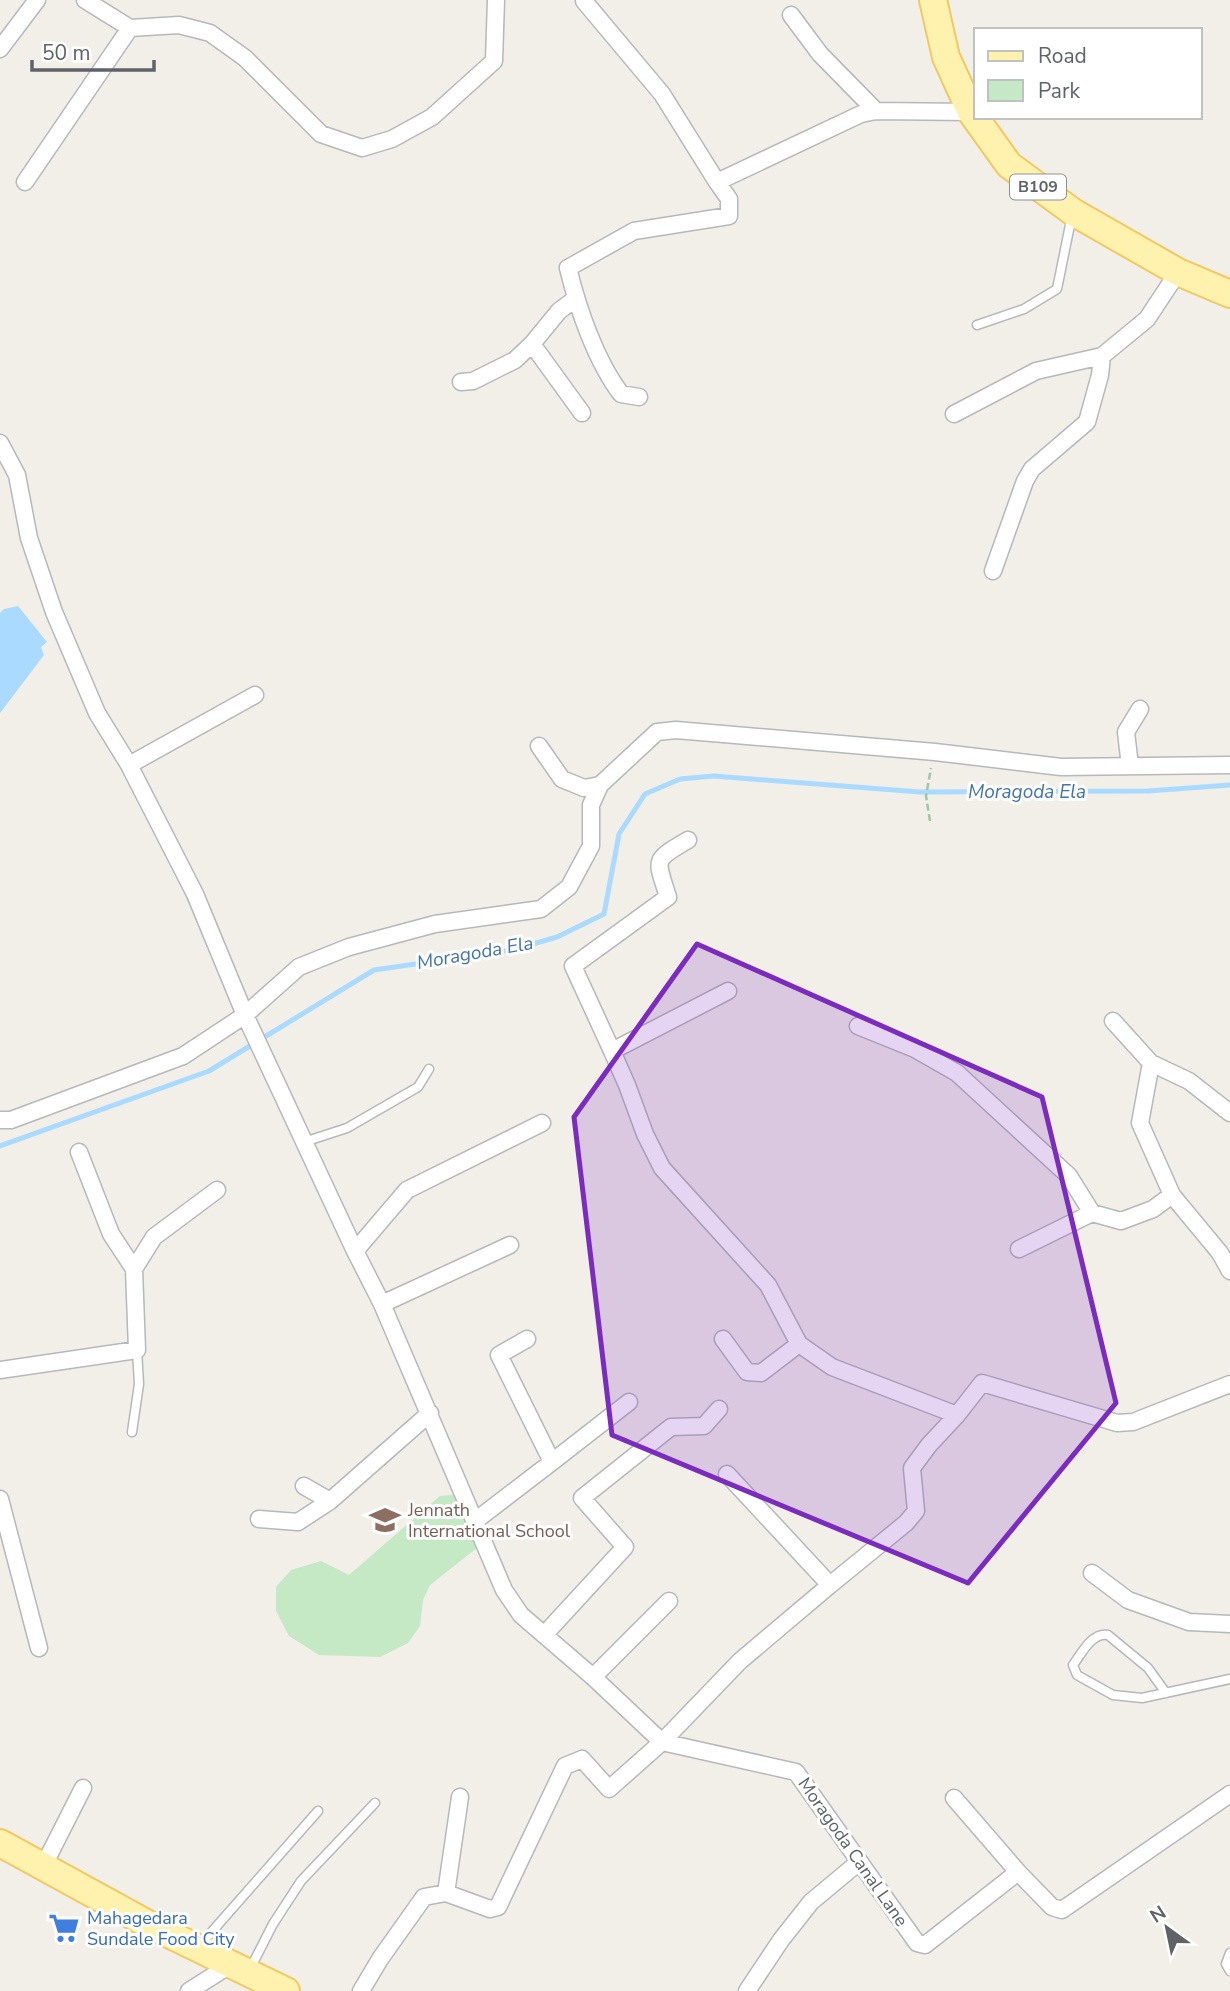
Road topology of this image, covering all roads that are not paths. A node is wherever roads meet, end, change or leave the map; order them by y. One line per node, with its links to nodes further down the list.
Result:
1 (37, 0): 8 (street)
2 (85, 0): 7 (street)
3 (496, 0): 7 (street)
4 (933, 0): 10 (main road, B109)
5 (584, 1): 14 (street)
6 (791, 15): 9 (street)
7 (130, 28): 13 (street)
8 (0, 49)
9 (876, 111): 10 (street); 14 (street)
10 (971, 112): 11 (main road, B109)
11 (974, 116)
12 (976, 119): 15 (main road, B109)
13 (25, 181)
14 (717, 182): 18 (street)
15 (1073, 212): 16 (main road, B109); 19 (lane)
16 (1178, 272): 17 (main road, B109); 21 (street)
17 (1230, 294)
18 (575, 299): 20 (street); 23 (street)
19 (977, 325)
20 (532, 344): 22 (street); 24 (street)
21 (1102, 356): 25 (street); 27 (street)
22 (461, 382)
23 (639, 397)
24 (582, 413)
25 (954, 414)
26 (0, 443): 31 (street)
27 (993, 570)
28 (254, 695): 31 (street)
29 (1140, 709): 33 (street)
30 (540, 746): 34 (street)
31 (128, 765): 37 (street)
32 (1230, 765): 33 (street)
33 (1130, 766): 34 (street)
34 (600, 785): 37 (street)
35 (688, 840): 40 (street)
36 (729, 990): 40 (street)
37 (245, 1015): 44 (street); 46 (street)
38 (1113, 1021): 41 (street)
39 (858, 1026): 50 (street)
40 (612, 1051): 59 (street)
41 (1151, 1063): 43 (street); 49 (street)
42 (429, 1069): 46 (lane)
43 (1230, 1113)
44 (0, 1120)
45 (542, 1123): 53 (street)
46 (304, 1142): 53 (street)
47 (79, 1152): 54 (street)
48 (217, 1190): 54 (street)
49 (1172, 1195): 50 (street); 55 (street)
50 (1092, 1213): 52 (street)
51 (510, 1245): 56 (street)
52 (1018, 1249)
53 (355, 1251): 56 (street)
54 (134, 1269): 60 (street)
55 (1230, 1271)
56 (382, 1304): 65 (street)
57 (527, 1339): 68 (street)
58 (723, 1339): 59 (street)
59 (799, 1343): 66 (street)
60 (138, 1350): 61 (street); 67 (lane)
61 (0, 1370)
62 (1230, 1384): 66 (street)
63 (629, 1402): 68 (street)
64 (719, 1409): 79 (street)
65 (430, 1413): 72 (street); 74 (street)
66 (957, 1415): 76 (street)
67 (132, 1432)
68 (552, 1462): 74 (street)
69 (727, 1474): 76 (street)
70 (304, 1486): 72 (street)
71 (0, 1499): 80 (street)
72 (330, 1501): 73 (street)
73 (259, 1519)
74 (475, 1521): 79 (street)
75 (1092, 1573): 78 (street)
76 (830, 1585): 84 (street)
77 (669, 1601): 81 (street)
78 (1230, 1623)
79 (544, 1635): 81 (street)
80 (38, 1648)
81 (593, 1676): 84 (street)
82 (1230, 1679): 83 (lane)
83 (1166, 1693): 83 (lane)
84 (662, 1742): 92 (street, Moragoda Canal Lane); 95 (street)
85 (83, 1788): 93 (street)
86 (1230, 1794): 94 (street)
87 (460, 1797): 95 (street)
88 (954, 1798): 94 (street)
89 (375, 1803): 98 (lane)
90 (318, 1811): 96 (lane)
91 (0, 1843): 93 (main road)
92 (859, 1862): 94 (street, Moragoda Canal Lane); 103 (street)
93 (43, 1867): 96 (main road)
94 (1018, 1872)
95 (446, 1893): 102 (street)
96 (197, 1949): 98 (main road)
97 (1230, 1953): 99 (lane)
98 (239, 1969): 100 (street); 101 (main road)
99 (1230, 1971)
100 (189, 1991)
101 (286, 1991)
102 (361, 1991)
103 (747, 1991)

